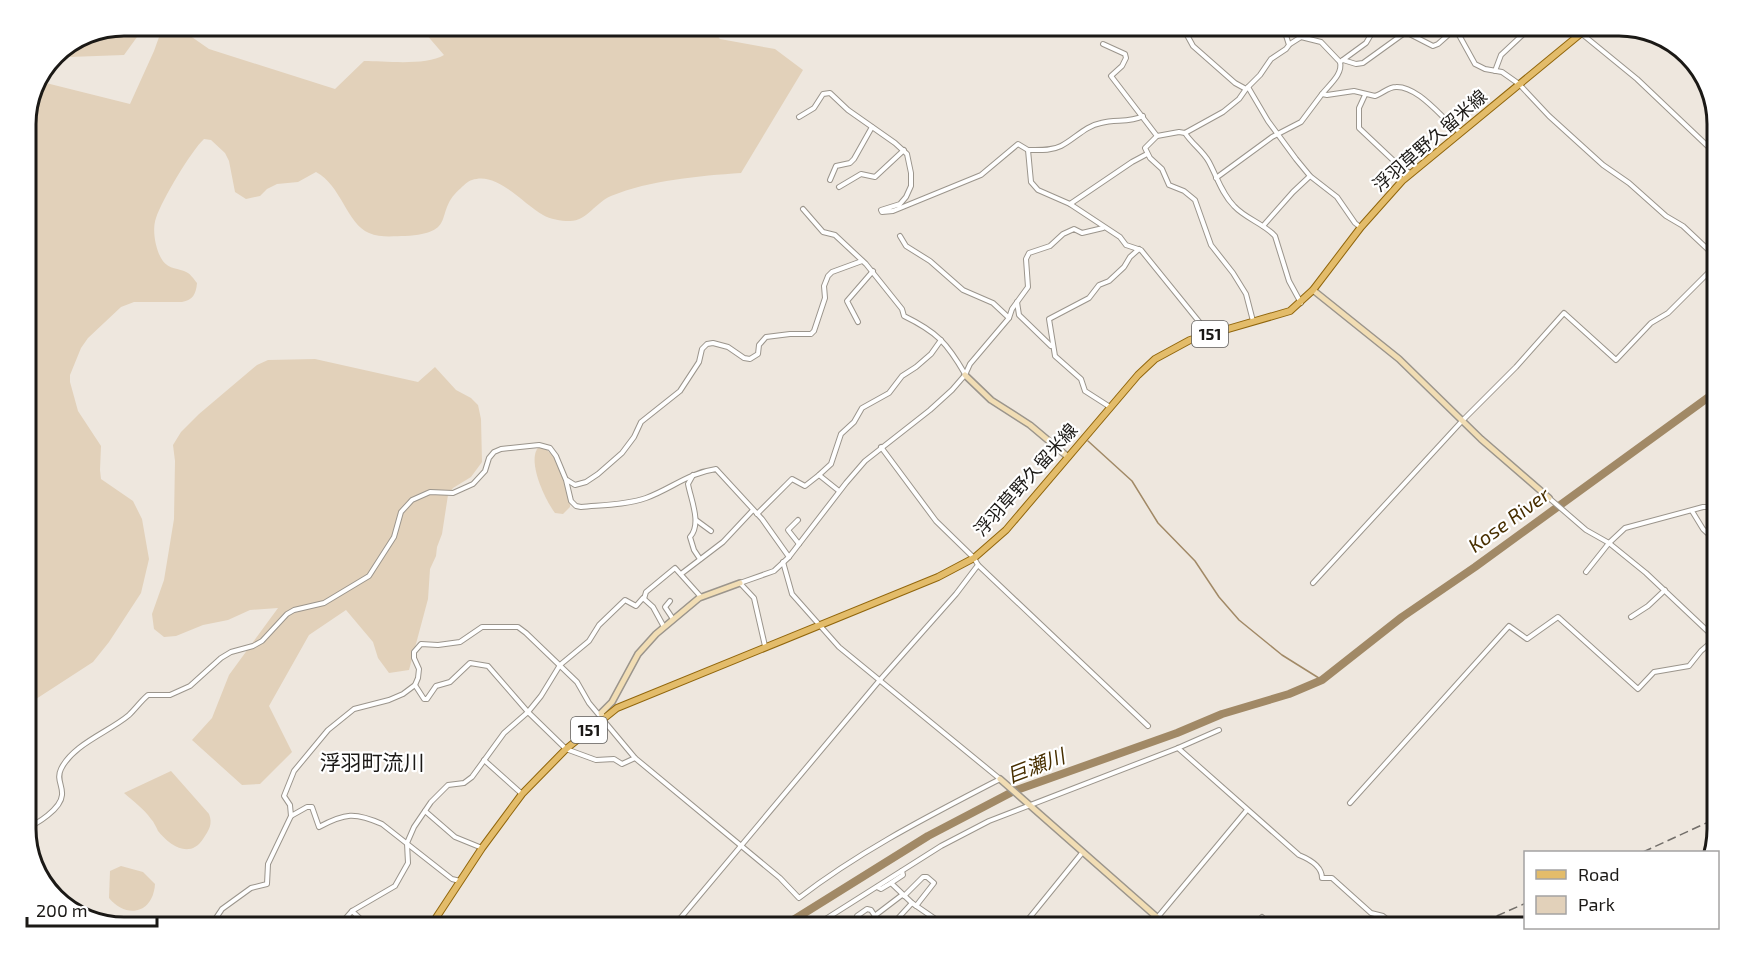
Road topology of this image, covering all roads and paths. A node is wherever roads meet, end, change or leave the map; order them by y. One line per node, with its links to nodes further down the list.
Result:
1 (1188, 36): 16 (street)
2 (1286, 36): 12 (street)
3 (1370, 36): 13 (street)
4 (1400, 36): 13 (street)
5 (1414, 36): 6 (street)
6 (1446, 36)
7 (1460, 36): 14 (street)
8 (1521, 36): 14 (street)
9 (1577, 36): 15 (main road, 浮羽草野久留米線 / 151)
10 (1585, 36): 26 (street)
11 (1103, 44): 19 (street)
12 (1289, 45): 13 (street); 16 (street)
13 (1342, 61): 17 (street)
14 (1495, 70): 15 (street)
15 (1519, 84): 22 (main road, 浮羽草野久留米線 / 151); 42 (street)
16 (1247, 88): 23 (street); 24 (street)
17 (1322, 94): 18 (street); 24 (street)
18 (1365, 95): 22 (street); 30 (street)
19 (1143, 116): 25 (street); 28 (street)
20 (799, 117): 21 (street)
21 (872, 127): 27 (street); 33 (street)
22 (1461, 133): 30 (main road, 浮羽草野久留米線 / 151)
23 (1185, 134): 25 (street); 32 (street)
24 (1277, 134): 31 (street); 32 (street)
25 (1157, 136): 29 (street)
26 (1707, 146)
27 (904, 150): 28 (street); 34 (street)
28 (1028, 150): 35 (street)
29 (1147, 154): 35 (street); 51 (street)
30 (1411, 174): 38 (main road, 浮羽草野久留米線 / 151)
31 (1310, 176): 37 (street); 38 (street)
32 (1216, 178): 37 (street)
33 (830, 180)
34 (839, 187)
35 (1070, 204): 39 (street)
36 (803, 209): 43 (street)
37 (1263, 226): 48 (street)
38 (1361, 227): 46 (main road, 浮羽草野久留米線 / 151)
39 (1104, 228): 41 (street); 47 (street)
40 (900, 236): 49 (street)
41 (1139, 249): 52 (street); 54 (street)
42 (1707, 249)
43 (862, 261): 44 (street); 62 (street)
44 (873, 271): 50 (street); 53 (street)
45 (1707, 274): 57 (street)
46 (1313, 290): 48 (main road, 浮羽草野久留米線 / 151); 57 (street)
47 (1017, 302): 49 (street); 54 (street)
48 (1301, 303): 51 (main road, 浮羽草野久留米線 / 151)
49 (1009, 318): 55 (street)
50 (858, 322)
51 (1253, 322): 52 (main road, 浮羽草野久留米線 / 151)
52 (1209, 334): 56 (main road, 浮羽草野久留米線 / 151)
53 (941, 339): 55 (street); 61 (street)
54 (1052, 346): 56 (street)
55 (965, 375): 58 (street); 59 (street)
56 (1110, 407): 59 (main road, 浮羽草野久留米線 / 151)
57 (1462, 421): 64 (street); 83 (street)
58 (881, 447): 63 (street); 76 (street)
59 (1068, 457): 76 (main road, 浮羽草野久留米線 / 151)
60 (694, 474): 62 (street); 66 (street); 69 (street)
61 (819, 475): 63 (street); 68 (street)
62 (566, 480): 113 (street)
63 (839, 491): 74 (street)
64 (1549, 498): 73 (street)
65 (1707, 507): 67 (street)
66 (753, 510): 68 (street); 77 (street)
67 (1692, 511): 72 (street); 73 (street)
68 (757, 514): 75 (street)
69 (696, 520): 71 (street); 77 (street)
70 (798, 520): 74 (street)
71 (711, 531)
72 (1707, 533)
73 (1609, 543): 80 (street); 84 (street)
74 (800, 544): 75 (street)
75 (789, 557): 78 (street)
76 (974, 558): 79 (street); 90 (main road, 浮羽草野久留米線 / 151)
77 (700, 559): 81 (street)
78 (783, 562): 82 (street); 90 (street)
79 (978, 565): 96 (street); 100 (street)
80 (1586, 572)
81 (681, 574): 85 (street); 86 (street)
82 (740, 583): 85 (street); 93 (street)
83 (1313, 583)
84 (1665, 590): 88 (street); 92 (street)
85 (702, 598): 89 (street)
86 (644, 599): 91 (street); 95 (street)
87 (670, 601): 89 (street)
88 (1631, 617)
89 (674, 619): 91 (street)
90 (820, 625): 93 (main road, 浮羽草野久留米線 / 151); 96 (street)
91 (664, 627): 99 (street)
92 (1707, 630)
93 (765, 646): 99 (main road, 浮羽草野久留米線 / 151)
94 (1707, 646): 108 (street)
95 (560, 666): 97 (street); 98 (street); 99 (street)
96 (879, 681): 106 (street); 115 (street)
97 (415, 685): 98 (street); 112 (street)
98 (528, 712): 103 (street); 105 (street)
99 (603, 719): 103 (main road, 浮羽草野久留米線 / 151); 104 (street)
100 (1148, 726)
101 (1219, 730): 102 (street)
102 (1178, 748): 109 (street); 110 (street)
103 (566, 749): 104 (street); 107 (main road, 浮羽草野久留米線 / 151)
104 (635, 758): 115 (street)
105 (484, 760): 107 (street); 111 (street)
106 (1000, 779): 109 (street); 115 (street)
107 (522, 794): 116 (main road, 浮羽草野久留米線 / 151)
108 (1350, 803)
109 (1028, 805): 117 (street); 118 (street)
110 (1247, 810): 137 (street); 138 (street)
111 (425, 811): 114 (street); 116 (street)
112 (291, 816): 114 (street); 126 (street)
113 (36, 824)
114 (407, 843): 119 (street); 124 (street)
115 (741, 846): 130 (street)
116 (482, 848): 119 (main road, 浮羽草野久留米線 / 151)
117 (1082, 853): 135 (street); 136 (street)
118 (902, 871): 120 (street); 121 (street)
119 (460, 881): 129 (main road, 浮羽草野久留米線 / 151)
120 (891, 883): 121 (street); 122 (street)
121 (876, 887): 131 (street)
122 (903, 896): 123 (street); 123 (street); 125 (street)
123 (914, 904): 133 (street); 134 (street)
124 (352, 912): 127 (street); 128 (street)
125 (875, 916): 132 (street)
126 (217, 917)
127 (347, 917)
128 (358, 917)
129 (436, 917)
130 (681, 917)
131 (829, 917)
132 (857, 917)
133 (900, 917)
134 (933, 917)
135 (1030, 917)
136 (1155, 917)
137 (1159, 917)
138 (1384, 917)

